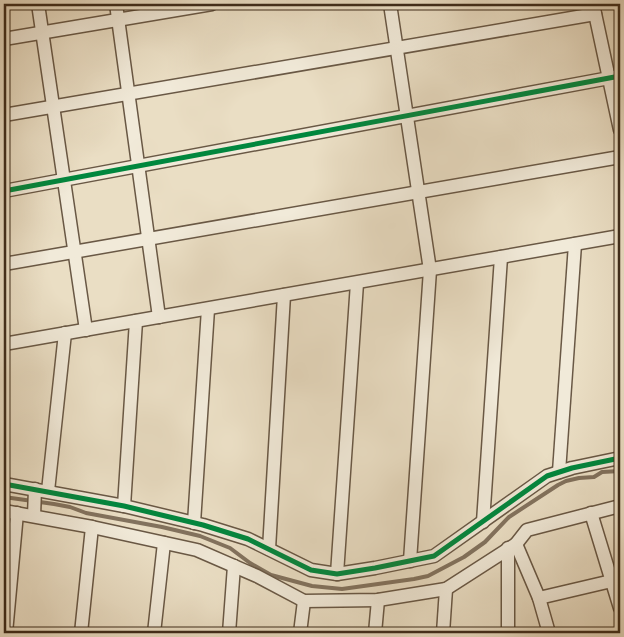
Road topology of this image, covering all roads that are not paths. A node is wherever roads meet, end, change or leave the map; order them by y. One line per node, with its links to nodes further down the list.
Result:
1 (38, 4): 7 (street)
2 (116, 4): 6 (street)
3 (212, 4): 6 (street)
4 (390, 4): 9 (street)
5 (594, 9): 9 (street); 10 (street)
6 (118, 20): 7 (street); 11 (street)
7 (42, 32): 8 (street); 12 (street)
8 (4, 39)
9 (396, 47): 11 (street); 14 (street)
10 (615, 77): 14 (street); 15 (street)
11 (128, 93): 12 (street); 17 (street)
12 (53, 106): 13 (street); 18 (street)
13 (4, 115)
14 (407, 116): 17 (street); 20 (street)
15 (620, 130)
16 (620, 157): 20 (street)
17 (138, 167): 18 (street); 22 (street)
18 (64, 180): 19 (street); 24 (street)
19 (4, 191)
20 (418, 192): 22 (street); 27 (street)
21 (620, 236): 23 (street)
22 (148, 239): 24 (street); 31 (street)
23 (575, 244): 25 (street); 37 (street)
24 (74, 251): 26 (street); 33 (street)
25 (501, 257): 27 (street); 47 (street)
26 (4, 264)
27 (430, 270): 28 (street); 53 (street)
28 (357, 283): 29 (street); 55 (street)
29 (284, 295): 30 (street); 52 (street)
30 (208, 309): 31 (street); 48 (street)
31 (159, 317): 32 (street)
32 (136, 321): 33 (street); 41 (street)
33 (86, 330): 34 (street)
34 (65, 333): 35 (street); 40 (street)
35 (4, 344)
36 (620, 458): 37 (street)
37 (559, 472): 47 (street)
38 (4, 484): 39 (street)
39 (35, 491): 40 (street); 46 (street)
40 (48, 491): 41 (street)
41 (124, 506): 48 (street)
42 (620, 506): 44 (street)
43 (4, 511): 45 (street)
44 (590, 513): 51 (street); 56 (street)
45 (17, 514): 46 (street); 62 (street)
46 (34, 514): 49 (street)
47 (483, 522): 53 (street)
48 (194, 523): 52 (street)
49 (92, 527): 50 (street); 63 (street)
50 (164, 543): 54 (street); 64 (street)
51 (512, 546): 57 (street); 58 (street); 69 (street)
52 (269, 550): 55 (street)
53 (410, 561): 55 (street)
54 (234, 566): 60 (street); 65 (street)
55 (337, 574)
56 (616, 580): 58 (street); 61 (street)
57 (446, 589): 59 (street); 68 (street)
58 (539, 598): 70 (street)
59 (378, 600): 60 (street); 67 (street)
60 (304, 601): 66 (street)
61 (620, 608)
62 (6, 633)
63 (81, 633)
64 (154, 633)
65 (228, 633)
66 (300, 633)
67 (375, 633)
68 (443, 633)
69 (508, 633)
70 (549, 633)

